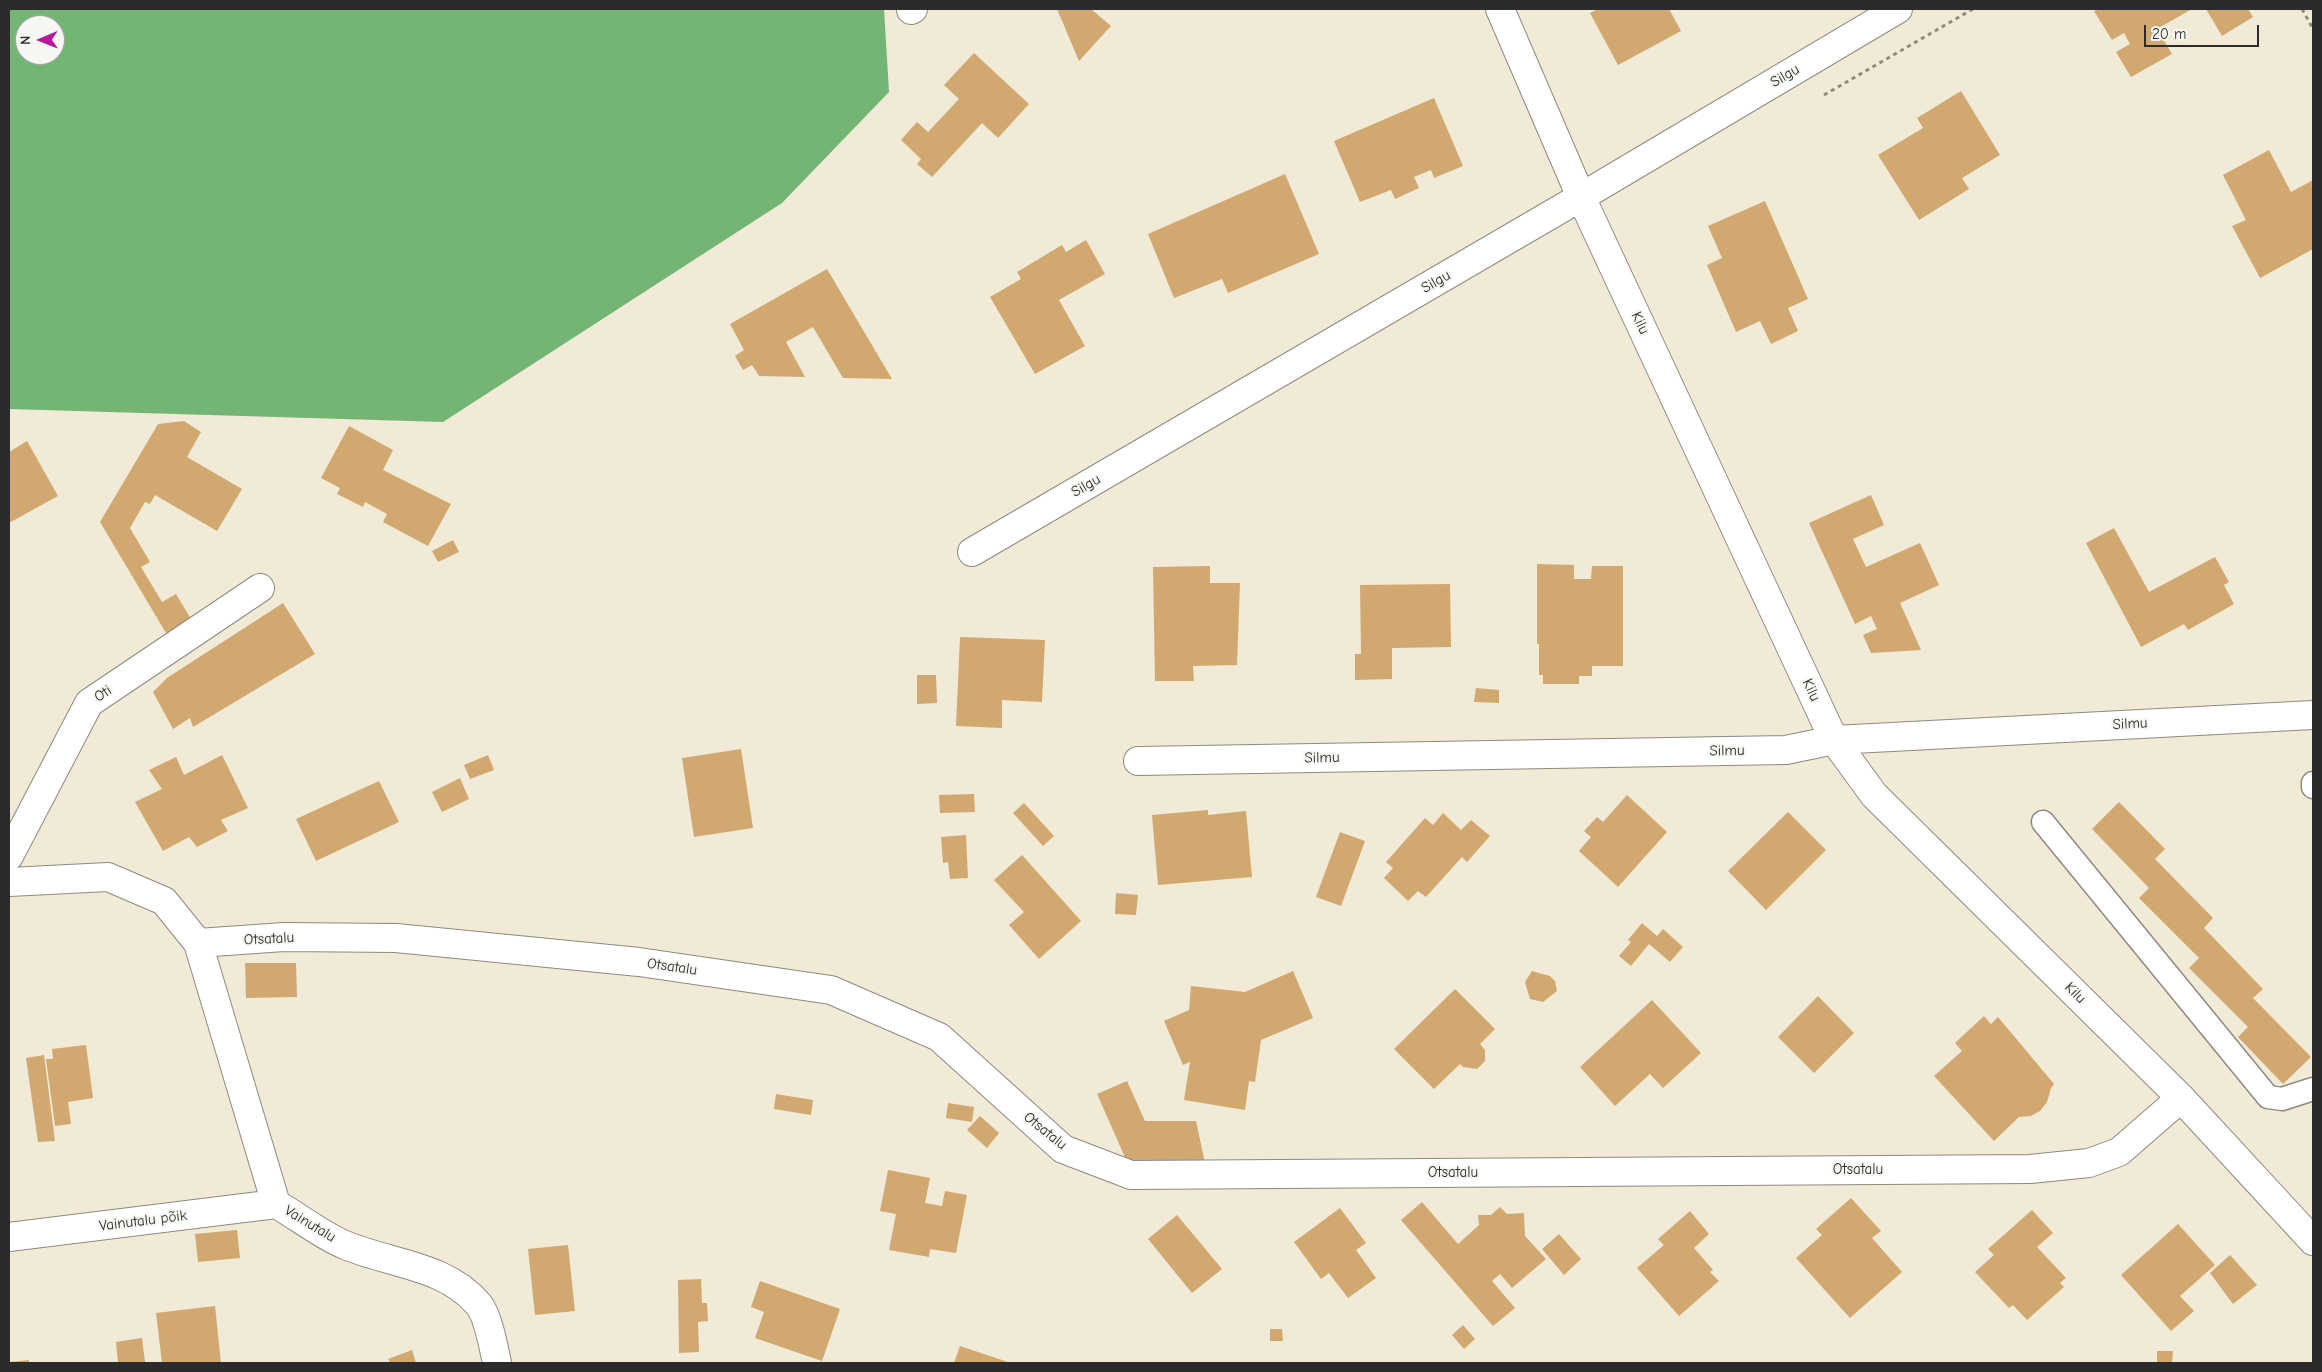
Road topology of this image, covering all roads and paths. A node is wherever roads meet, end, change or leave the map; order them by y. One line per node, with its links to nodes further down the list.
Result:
1 (1500, 9): 5 (street, Kilu)
2 (1898, 9): 5 (street, Silgu)
3 (2302, 9): 4 (path)
4 (2313, 29)
5 (1581, 197): 6 (street, Silgu); 9 (street, Kilu)
6 (972, 552)
7 (260, 588): 14 (street, Oti)
8 (2313, 715): 9 (street, Silmu)
9 (1834, 740): 10 (street, Silmu); 18 (street, Kilu)
10 (1138, 761)
11 (2313, 782): 12 (lane)
12 (2313, 787)
13 (2043, 822): 17 (lane)
14 (9, 856)
15 (9, 882): 16 (street)
16 (198, 944): 18 (street, Otsatalu); 19 (street, Vainutalu)
17 (2313, 1088)
18 (2181, 1098): 21 (street, Kilu)
19 (276, 1204): 20 (street, Vainutalu põik); 22 (street, Vainutalu)
20 (9, 1237)
21 (2313, 1241)
22 (497, 1363)

